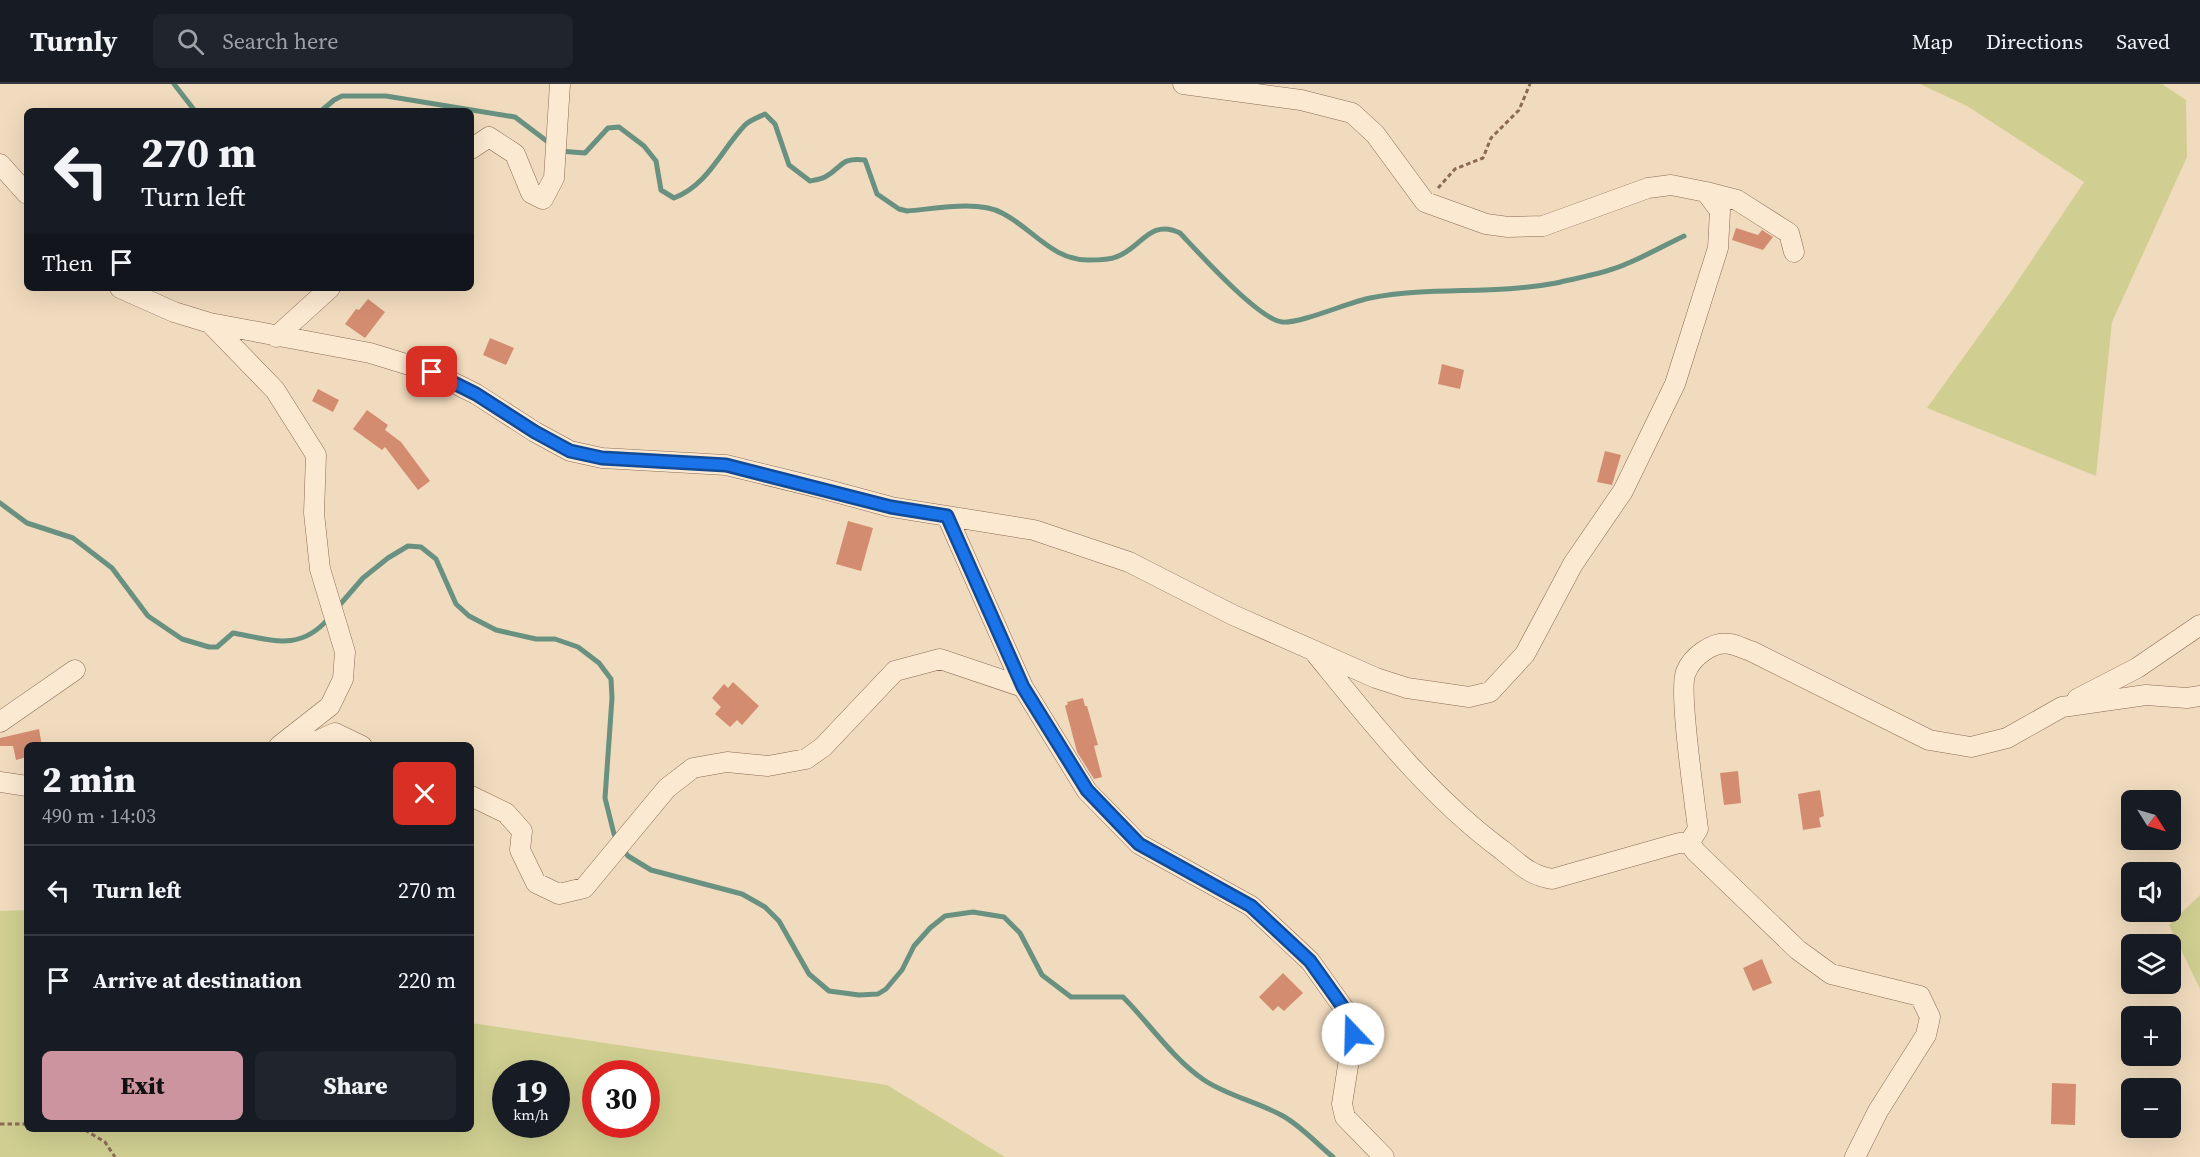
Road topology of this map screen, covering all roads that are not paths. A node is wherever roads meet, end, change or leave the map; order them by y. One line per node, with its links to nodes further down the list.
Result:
1 (560, 84): 3 (street)
2 (1183, 84): 6 (street)
3 (474, 147)
4 (0, 164): 5 (street)
5 (24, 191)
6 (1706, 192): 7 (street); 14 (street)
7 (1794, 252)
8 (127, 291): 10 (street)
9 (327, 291): 11 (street)
10 (210, 323): 11 (street); 20 (street)
11 (276, 337): 12 (street)
12 (947, 516): 14 (street); 16 (street)
13 (2200, 625): 18 (street)
14 (1313, 650): 26 (street)
15 (75, 670): 19 (street)
16 (1023, 687): 25 (street); 27 (street)
17 (2200, 696): 18 (street)
18 (2062, 707): 26 (street)
19 (0, 722)
20 (294, 742)
21 (300, 742): 22 (street)
22 (354, 742)
23 (0, 782): 24 (street)
24 (24, 786)
25 (474, 797)
26 (1689, 843): 28 (street)
27 (1384, 1157)
28 (1855, 1157)

